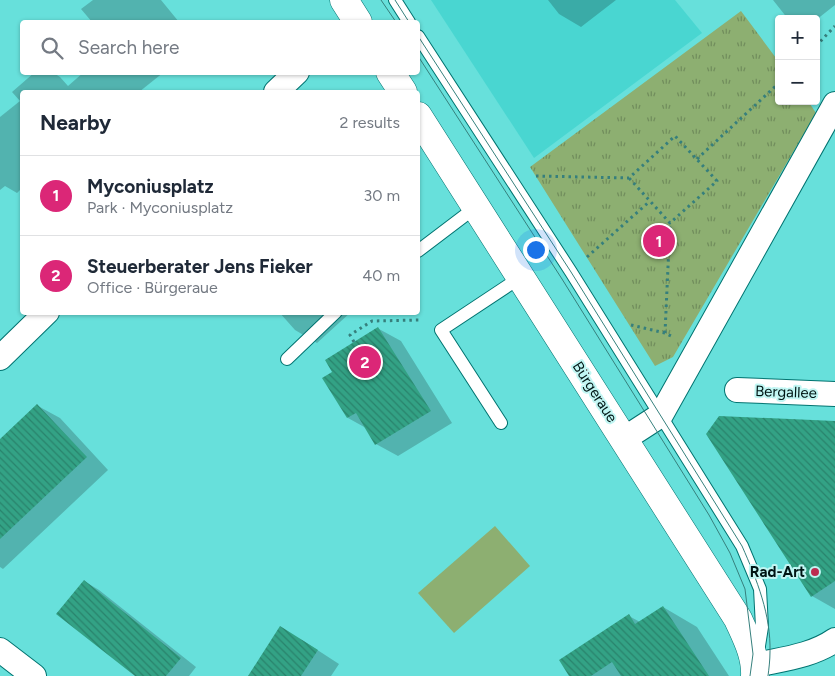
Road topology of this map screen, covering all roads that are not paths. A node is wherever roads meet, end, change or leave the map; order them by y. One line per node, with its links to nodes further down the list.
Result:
1 (394, 0): 2 (lane)
2 (408, 20)
3 (420, 39): 19 (lane)
4 (294, 75): 6 (street)
5 (392, 75): 7 (street)
6 (278, 90)
7 (402, 90)
8 (835, 104): 19 (street)
9 (420, 119): 10 (street, Bürgeraue)
10 (476, 207): 11 (lane); 12 (street, Bürgeraue)
11 (420, 249)
12 (521, 277): 20 (lane); 21 (street, Bürgeraue)
13 (44, 315): 15 (street)
14 (333, 315): 16 (lane)
15 (0, 358)
16 (287, 359)
17 (738, 390): 18 (street, Bergallee)
18 (835, 394)
19 (661, 415): 21 (street); 24 (lane)
20 (501, 423)
21 (624, 439): 24 (street, Bürgeraue)
22 (835, 640): 24 (street)
23 (0, 650): 25 (street)
24 (756, 671)
25 (34, 676)

